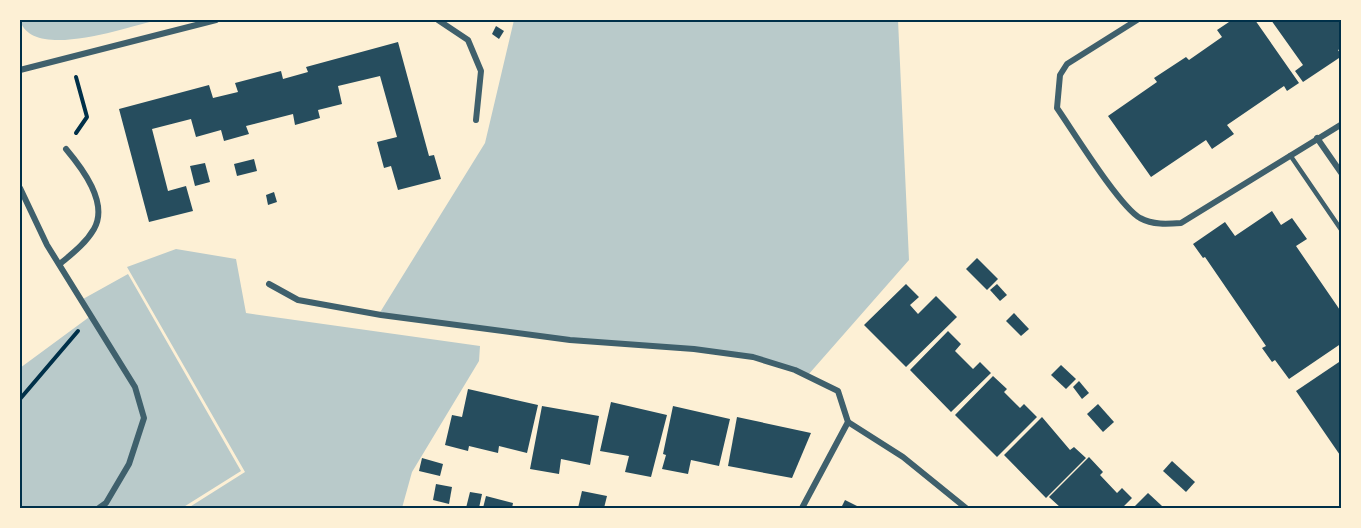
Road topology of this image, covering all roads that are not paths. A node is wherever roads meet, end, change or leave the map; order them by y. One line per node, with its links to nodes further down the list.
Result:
1 (216, 20): 4 (street)
2 (438, 20): 5 (street)
3 (1137, 20): 9 (street)
4 (20, 70)
5 (476, 120)
6 (1341, 124): 7 (street)
7 (1317, 138): 9 (street); 10 (street)
8 (66, 149): 13 (street)
9 (1290, 155): 12 (lane)
10 (1341, 174)
11 (20, 188): 13 (street)
12 (1341, 231)
13 (61, 263): 16 (street)
14 (269, 284): 15 (street)
15 (848, 422): 17 (street); 18 (street)
16 (99, 508)
17 (802, 508)
18 (966, 508)

